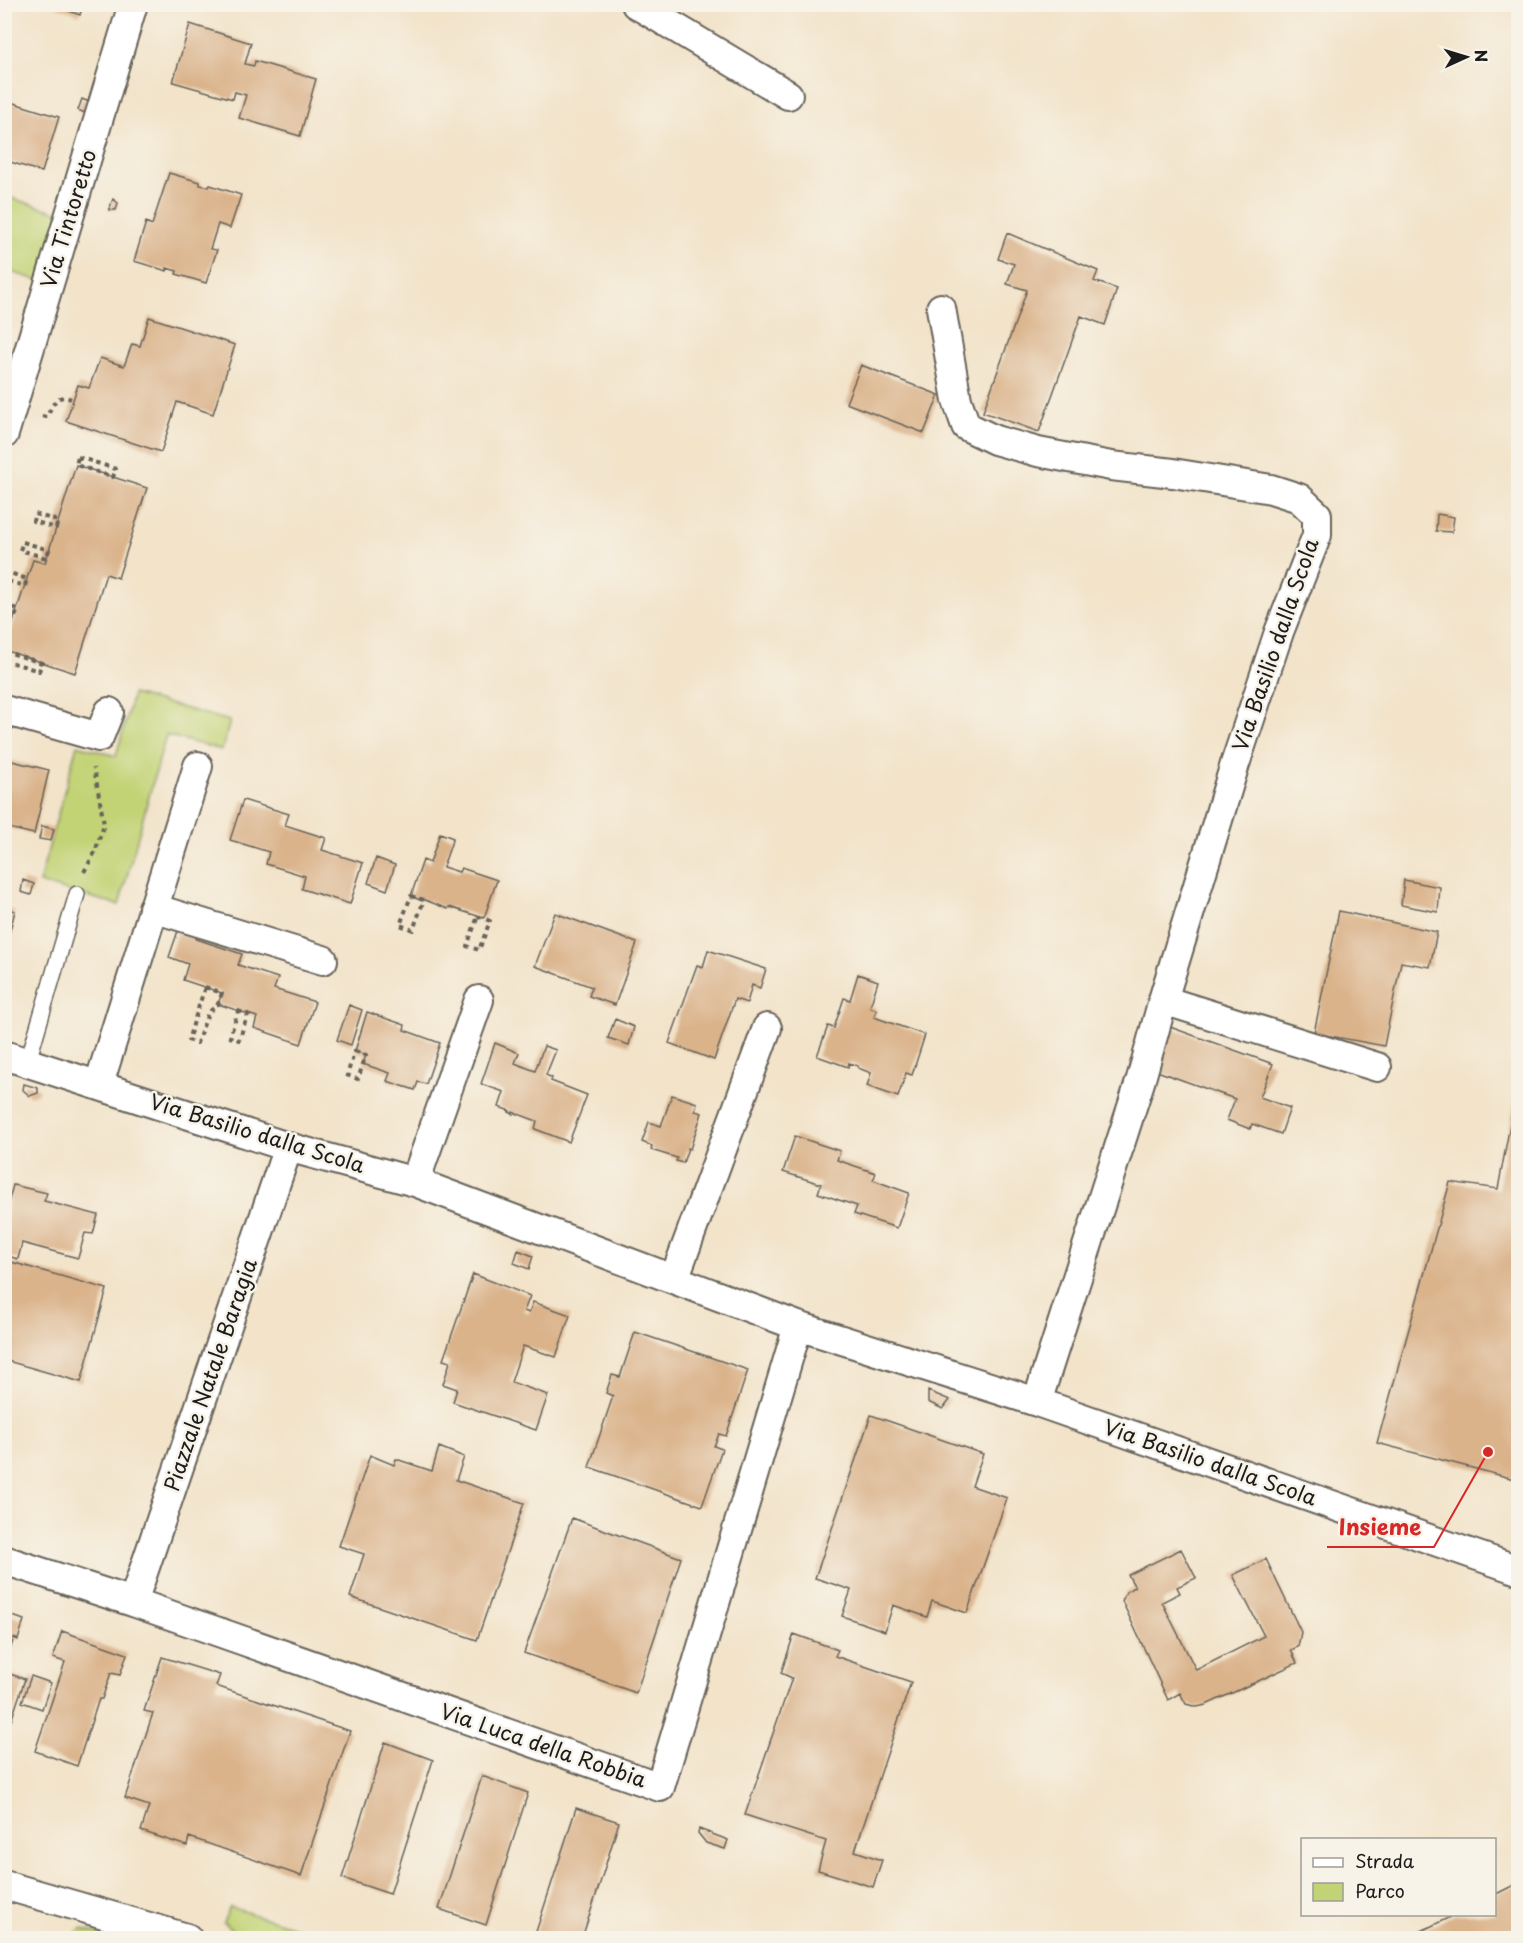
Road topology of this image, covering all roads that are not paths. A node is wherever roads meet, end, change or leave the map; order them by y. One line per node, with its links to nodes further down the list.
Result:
1 (133, 4): 5 (street, Via Tintoretto)
2 (636, 4): 3 (street)
3 (788, 95)
4 (941, 308): 13 (street, Via Basilio dalla Scola)
5 (4, 434)
6 (4, 710): 7 (street)
7 (108, 712)
8 (198, 766): 10 (street)
9 (77, 894): 15 (lane)
10 (153, 908): 11 (street); 17 (street)
11 (323, 960)
12 (480, 1000): 19 (street)
13 (1163, 1000): 16 (street); 22 (street, Via Basilio dalla Scola)
14 (767, 1028): 20 (street)
15 (16, 1058): 17 (street, Via Basilio dalla Scola)
16 (1377, 1066)
17 (99, 1084): 18 (street, Via Basilio dalla Scola)
18 (288, 1147): 19 (street, Via Basilio dalla Scola); 25 (street, Piazzale Natale Baragia)
19 (415, 1182): 20 (street, Via Basilio dalla Scola)
20 (674, 1279): 21 (street, Via Basilio dalla Scola)
21 (798, 1326): 22 (street, Via Basilio dalla Scola); 25 (street, Via Luca della Robbia)
22 (1037, 1402): 24 (street, Via Basilio dalla Scola)
23 (4, 1560): 25 (street, Via Luca della Robbia)
24 (1518, 1570)
25 (133, 1602)
26 (4, 1885): 27 (street)
27 (187, 1938)

